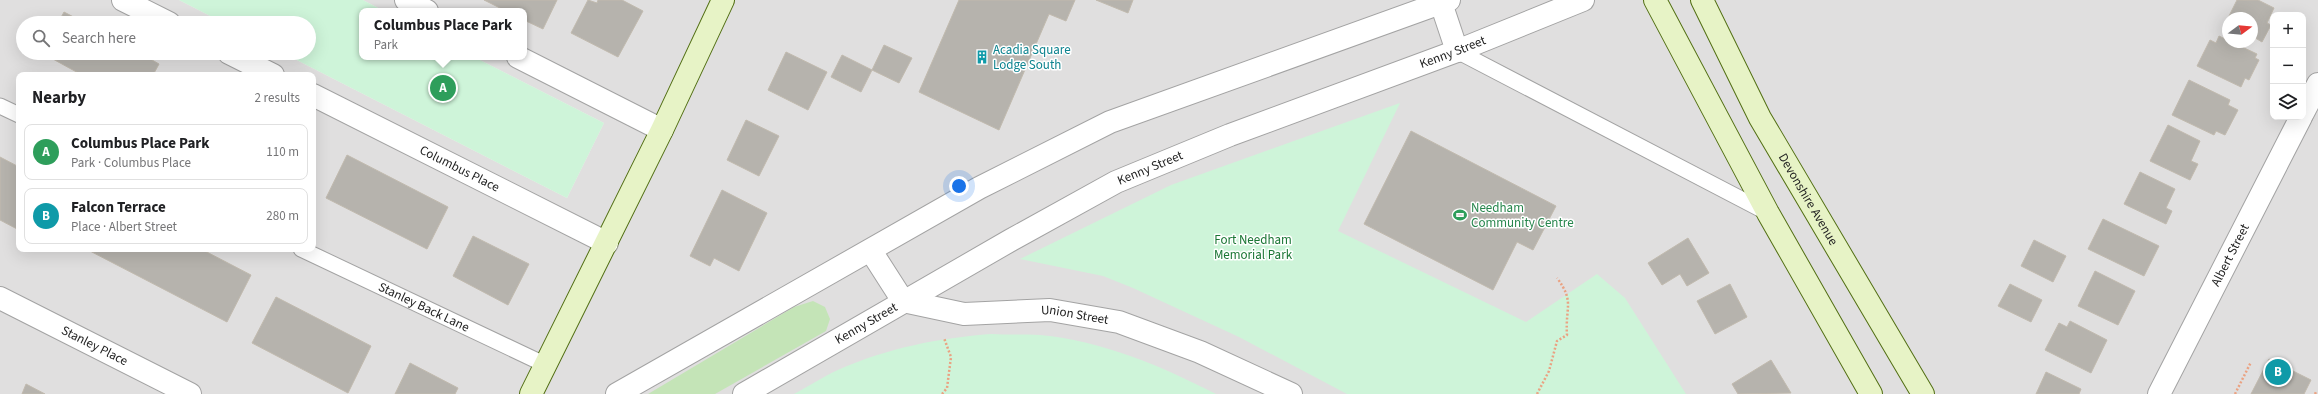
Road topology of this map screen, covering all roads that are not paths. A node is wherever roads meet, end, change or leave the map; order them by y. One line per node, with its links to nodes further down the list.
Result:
1 (123, 0): 9 (street)
2 (406, 0): 8 (street)
3 (723, 0): 20 (street)
4 (1583, 0): 10 (street, Kenny Street)
5 (1655, 0): 21 (street)
6 (1702, 0): 34 (street, Devonshire Avenue)
7 (1444, 1): 10 (street); 23 (street)
8 (421, 8)
9 (155, 16)
10 (1457, 51): 21 (lane); 26 (street, Kenny Street)
11 (243, 60): 13 (street)
12 (524, 60): 20 (street)
13 (266, 72)
14 (2318, 84): 17 (street)
15 (316, 96): 22 (street, Columbus Place)
16 (0, 106): 18 (lane)
17 (2306, 107)
18 (16, 114)
19 (2299, 120): 35 (street, Albert Street)
20 (662, 130): 22 (street)
21 (1768, 214): 33 (street)
22 (607, 242): 27 (street)
23 (871, 251): 26 (street); 30 (street)
24 (307, 252): 27 (lane, Stanley Back Lane)
25 (0, 298): 28 (street, Stanley Place)
26 (904, 301): 31 (street, Kenny Street); 32 (street, Union Street)
27 (546, 365): 29 (street)
28 (190, 394)
29 (531, 394)
30 (617, 394)
31 (744, 394)
32 (1291, 394)
33 (1871, 394)
34 (1923, 394)
35 (2159, 394)

